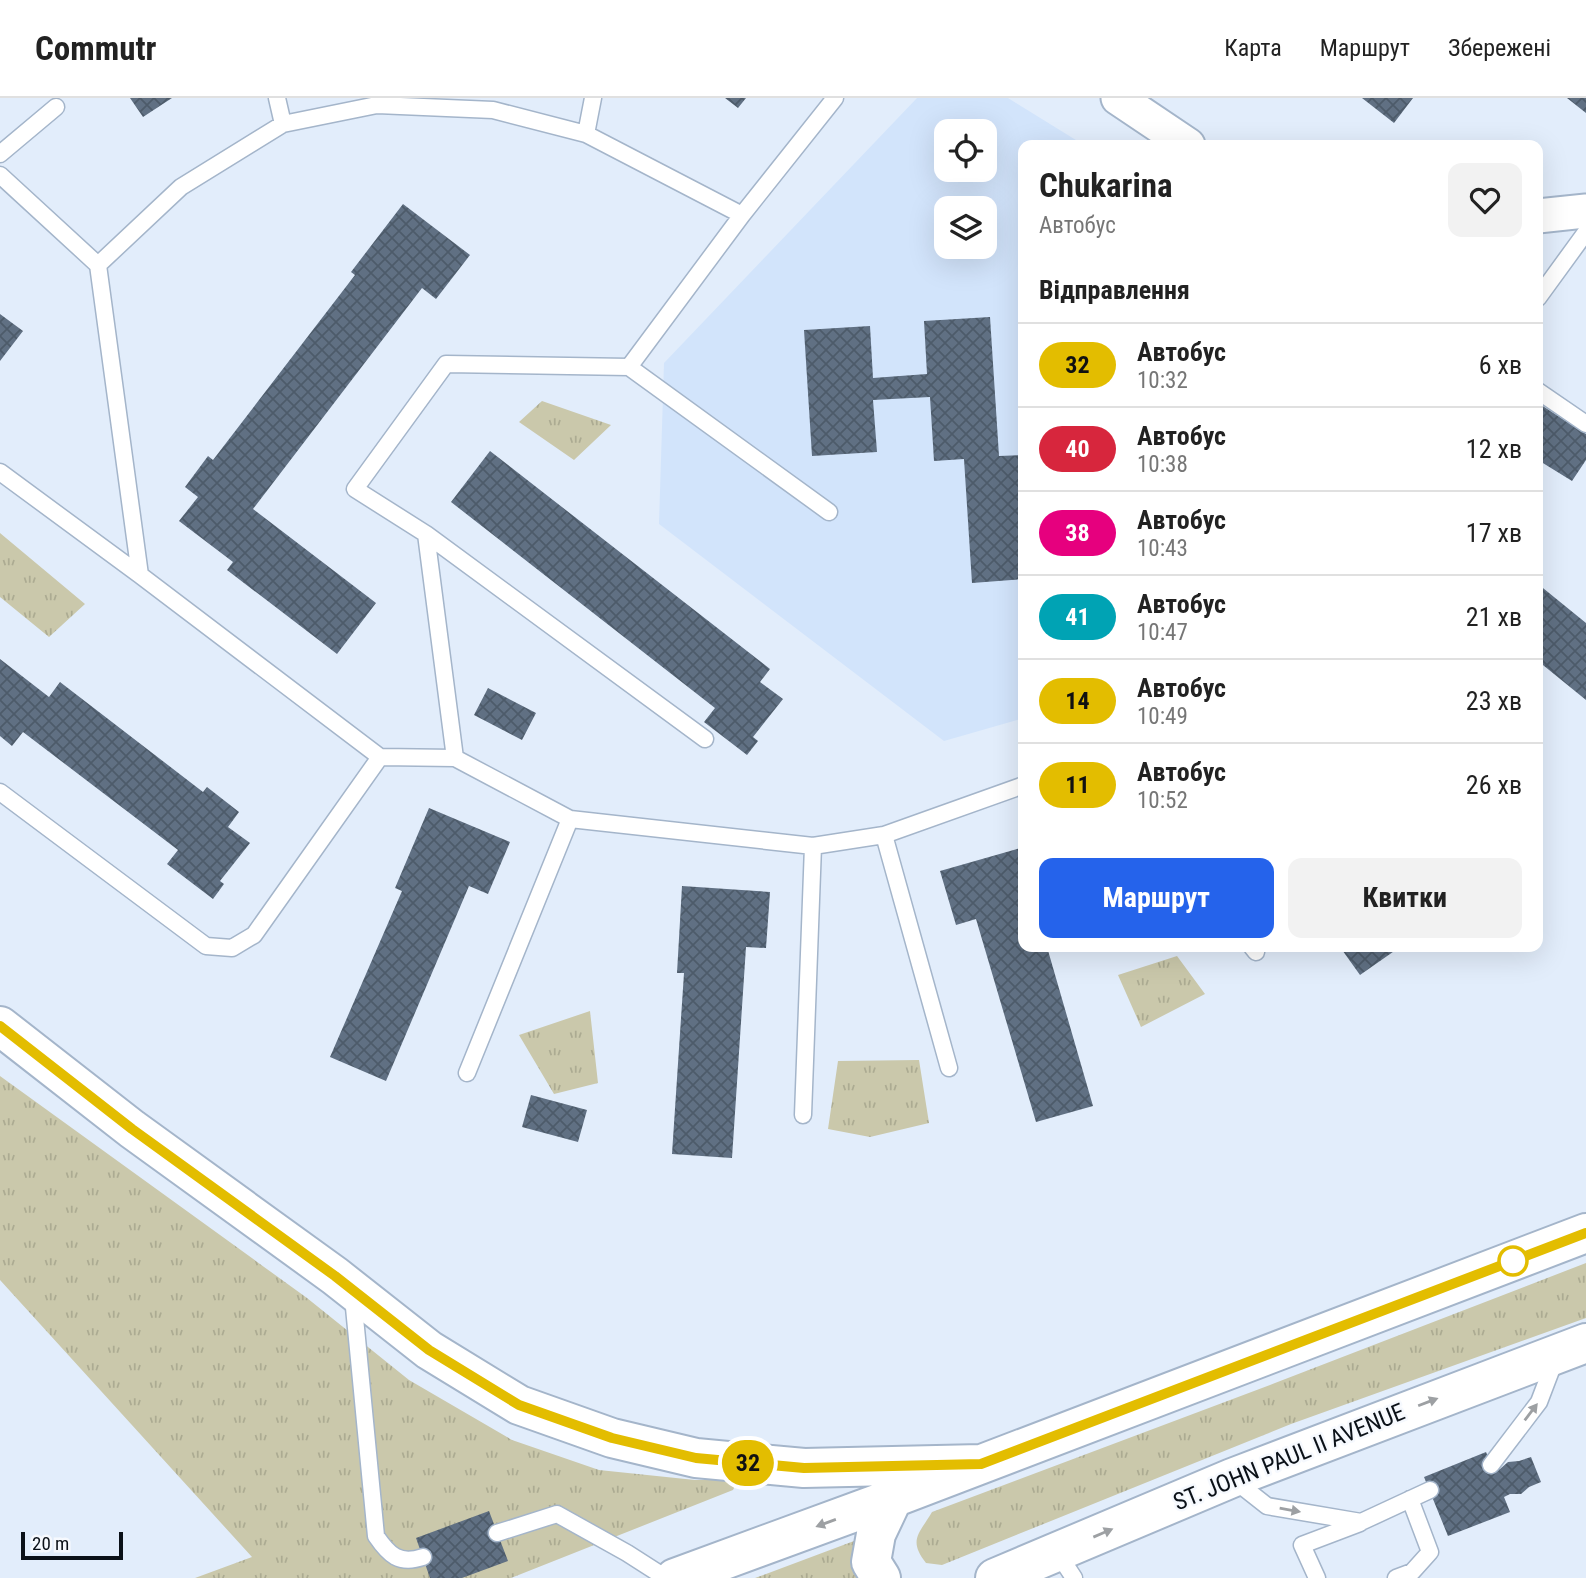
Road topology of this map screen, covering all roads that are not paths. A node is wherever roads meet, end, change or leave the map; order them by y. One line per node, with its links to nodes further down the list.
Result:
1 (277, 98): 6 (lane)
2 (593, 98): 7 (lane)
3 (835, 98): 12 (lane)
4 (1118, 98): 8 (street)
5 (56, 107): 9 (lane)
6 (283, 124): 7 (lane); 15 (lane)
7 (586, 134): 12 (lane)
8 (1181, 140)
9 (0, 154)
10 (0, 175): 15 (lane)
11 (1586, 211): 13 (street)
12 (742, 215): 17 (lane)
13 (1543, 215)
14 (1586, 232): 16 (lane)
15 (98, 265): 23 (lane)
16 (1543, 291)
17 (629, 367): 21 (lane); 22 (lane)
18 (1543, 394): 19 (lane)
19 (1586, 424)
20 (0, 472): 23 (lane)
21 (829, 512)
22 (426, 534): 24 (lane); 26 (lane)
23 (140, 575): 25 (lane)
24 (705, 738)
25 (380, 757): 26 (lane); 28 (lane)
26 (455, 758): 29 (lane)
27 (1018, 787): 30 (lane)
28 (0, 792)
29 (570, 819): 31 (lane); 34 (lane)
30 (884, 835): 31 (lane); 33 (lane)
31 (813, 846): 35 (lane)
32 (0, 1026): 37 (main road)
33 (949, 1068)
34 (467, 1073)
35 (803, 1115)
36 (1586, 1234): 39 (main road)
37 (352, 1290): 39 (main road); 47 (lane)
38 (1572, 1348): 40 (lane, one-way to 38); 41 (main road, ST. JOHN PAUL II AVENUE, one-way to 38)
39 (981, 1464): 43 (main road)
40 (1491, 1465)
41 (1232, 1478): 45 (lane, one-way to 45); 48 (main road, ST. JOHN PAUL II AVENUE, one-way to 41)
42 (1430, 1490): 44 (lane)
43 (893, 1498): 50 (main road, one-way to 50); 51 (main road)
44 (1410, 1499): 45 (lane); 54 (lane)
45 (1361, 1522): 53 (lane)
46 (497, 1533): 49 (lane)
47 (423, 1557)
48 (1065, 1565): 52 (main road, ST. JOHN PAUL II AVENUE)
49 (666, 1578)
50 (675, 1578)
51 (881, 1578)
52 (995, 1578)
53 (1317, 1578)
54 (1396, 1578)

